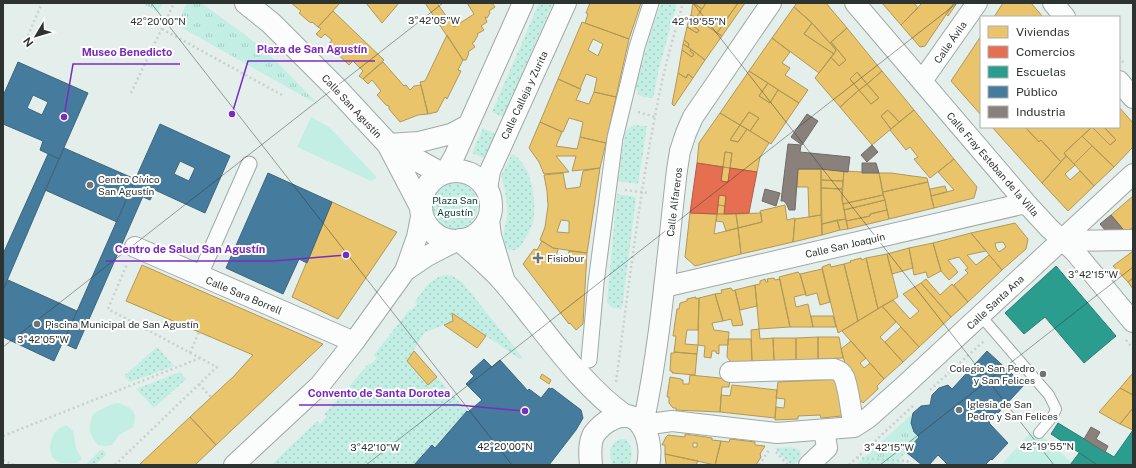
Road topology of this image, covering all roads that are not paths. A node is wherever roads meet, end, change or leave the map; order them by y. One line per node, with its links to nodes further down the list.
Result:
1 (246, 3): 14 (street, Calle San Agustín)
2 (566, 3): 18 (street, Calle Calleja y Zurita)
3 (651, 3): 33 (street)
4 (770, 3): 29 (street, Calle Alfareros)
5 (855, 3): 10 (street, Calle Fray Esteban de la Villa)
6 (977, 3): 10 (street, Calle Ávila)
7 (1053, 3): 9 (street)
8 (518, 6): 13 (street)
9 (1064, 16)
10 (922, 81): 19 (street, Calle Fray Esteban de la Villa)
11 (1120, 83): 12 (street)
12 (1133, 98)
13 (468, 125): 14 (street, Calle San Agustín); 16 (street)
14 (388, 144): 16 (street, Calle San Agustín); 20 (street, Calle San Agustín)
15 (249, 164): 27 (street)
16 (443, 173): 18 (street); 20 (street)
17 (1133, 174): 24 (street, Calle Santa Ana)
18 (487, 189): 21 (street)
19 (1026, 203): 24 (street, Calle Fray Esteban de la Villa); 29 (street, Calle San Joaquín)
20 (422, 210): 22 (street); 26 (street)
21 (488, 220): 22 (street); 28 (street)
22 (459, 240): 26 (street); 28 (street)
23 (1133, 240): 24 (street)
24 (1062, 241): 30 (street, Calle Santa Ana); 31 (street, Calle Fray Esteban de la Villa)
25 (135, 247): 27 (street, Calle Sara Borrell)
26 (405, 272): 32 (street)
27 (200, 276): 32 (street, Calle Sara Borrell)
28 (503, 280): 33 (street)
29 (664, 287): 35 (street, Calle Alfareros)
30 (980, 315): 36 (street, Calle Santa Ana); 38 (lane)
31 (1133, 322)
32 (354, 342): 40 (street)
33 (587, 370): 35 (street); 39 (street)
34 (730, 372): 36 (street)
35 (634, 420): 37 (street, Calle Santa Ana); 39 (street); 42 (street)
36 (854, 427): 37 (street, Calle Santa Ana)
37 (824, 430): 43 (street)
38 (1039, 433)
39 (594, 434): 41 (street)
40 (234, 465)
41 (591, 465)
42 (648, 465)
43 (809, 465)

